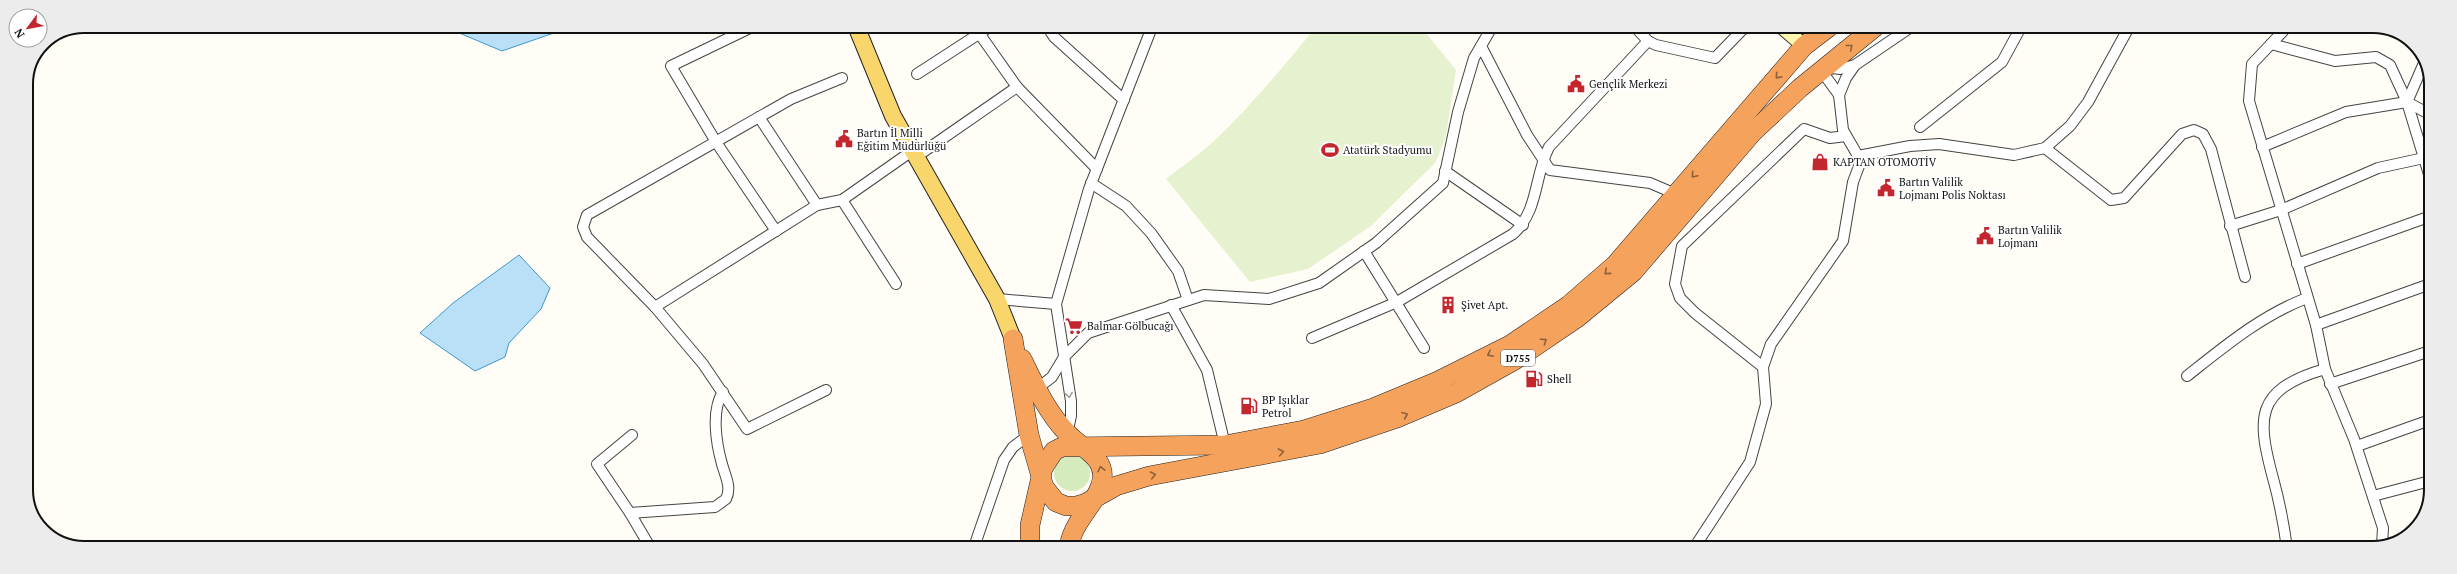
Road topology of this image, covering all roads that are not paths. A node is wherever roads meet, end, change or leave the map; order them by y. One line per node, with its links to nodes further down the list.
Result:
1 (739, 33): 35 (street)
2 (859, 33): 38 (main road)
3 (978, 33): 17 (street)
4 (983, 33): 17 (street)
5 (1051, 33): 29 (street)
6 (1149, 33): 29 (street)
7 (1489, 33): 20 (street)
8 (1641, 33): 18 (street)
9 (1739, 33): 18 (street)
10 (1789, 33): 21 (main road)
11 (1821, 33): 21 (highway, D755)
12 (1868, 33): 23 (highway, D755, one-way to 12)
13 (1902, 33): 22 (street)
14 (2018, 33): 33 (street)
15 (2126, 33): 37 (street)
16 (2281, 33): 19 (street)
17 (979, 36): 25 (street); 27 (street)
18 (1648, 41): 41 (street)
19 (2271, 44): 30 (street); 36 (street)
20 (1481, 46): 41 (street); 43 (street)
21 (1804, 46): 23 (highway); 45 (highway, D755, one-way to 45)
22 (1855, 65): 23 (street); 28 (street)
23 (1825, 67): 28 (street); 88 (highway, D755, one-way to 23)
24 (2421, 69): 30 (street)
25 (917, 74)
26 (842, 78): 32 (street)
27 (1017, 87): 38 (street); 42 (street)
28 (1839, 95): 34 (street)
29 (1124, 100): 42 (street)
30 (2407, 102): 31 (street); 36 (street); 40 (street)
31 (2424, 111)
32 (759, 117): 35 (street); 47 (street)
33 (1920, 127)
34 (1846, 136): 39 (street); 71 (street)
35 (716, 142): 52 (street); 64 (street)
36 (2262, 147): 48 (street)
37 (2045, 148): 39 (street); 51 (street)
38 (914, 154): 46 (street); 59 (main road)
39 (1858, 156): 71 (street)
40 (2424, 158): 48 (street)
41 (1542, 160): 45 (street); 50 (street)
42 (1097, 169): 44 (street)
43 (1445, 171): 50 (street); 53 (street)
44 (1091, 183): 60 (street); 62 (street)
45 (1678, 195): 82 (highway, D755, one-way to 82)
46 (842, 200): 47 (street); 56 (street)
47 (817, 205): 52 (street)
48 (2281, 210): 51 (street); 54 (street)
49 (2424, 218): 54 (street)
50 (1523, 225): 61 (street)
51 (2230, 226): 55 (street)
52 (776, 231): 64 (street)
53 (1364, 251): 60 (street); 61 (street)
54 (2297, 264): 58 (street)
55 (2245, 277)
56 (896, 284)
57 (2424, 286): 65 (street)
58 (2307, 298): 65 (street); 73 (street)
59 (996, 300): 62 (street); 67 (main road)
60 (1188, 300): 63 (street)
61 (1398, 302): 66 (street); 68 (street)
62 (1056, 304): 70 (street)
63 (1171, 305): 70 (street); 82 (street)
64 (655, 307): 77 (street)
65 (2316, 325): 72 (street)
66 (1312, 338)
67 (1013, 339): 74 (highway)
68 (1424, 348)
69 (2424, 353): 75 (street)
70 (1064, 357): 74 (street); 81 (street, one-way to 81)
71 (1763, 367): 95 (street)
72 (2325, 369): 75 (street); 96 (street)
73 (2187, 376)
74 (1034, 383): 80 (highway); 81 (highway)
75 (2330, 384): 83 (street)
76 (826, 390): 77 (street)
77 (723, 392): 89 (street)
78 (2424, 422): 83 (street)
79 (632, 435): 89 (street)
80 (1029, 435): 85 (highway); 92 (street)
81 (1065, 440): 84 (highway); 85 (highway)
82 (1224, 444): 84 (highway, D755)
83 (2356, 446): 87 (street)
84 (1082, 447): 88 (highway, one-way to 84)
85 (1042, 478): 88 (highway); 93 (highway)
86 (2424, 483): 87 (street)
87 (2373, 496): 90 (street)
88 (1094, 497): 94 (highway)
89 (630, 513): 91 (street)
90 (2382, 540)
91 (646, 541)
92 (976, 541)
93 (1030, 541)
94 (1070, 541)
95 (1699, 541)
96 (2286, 541)

